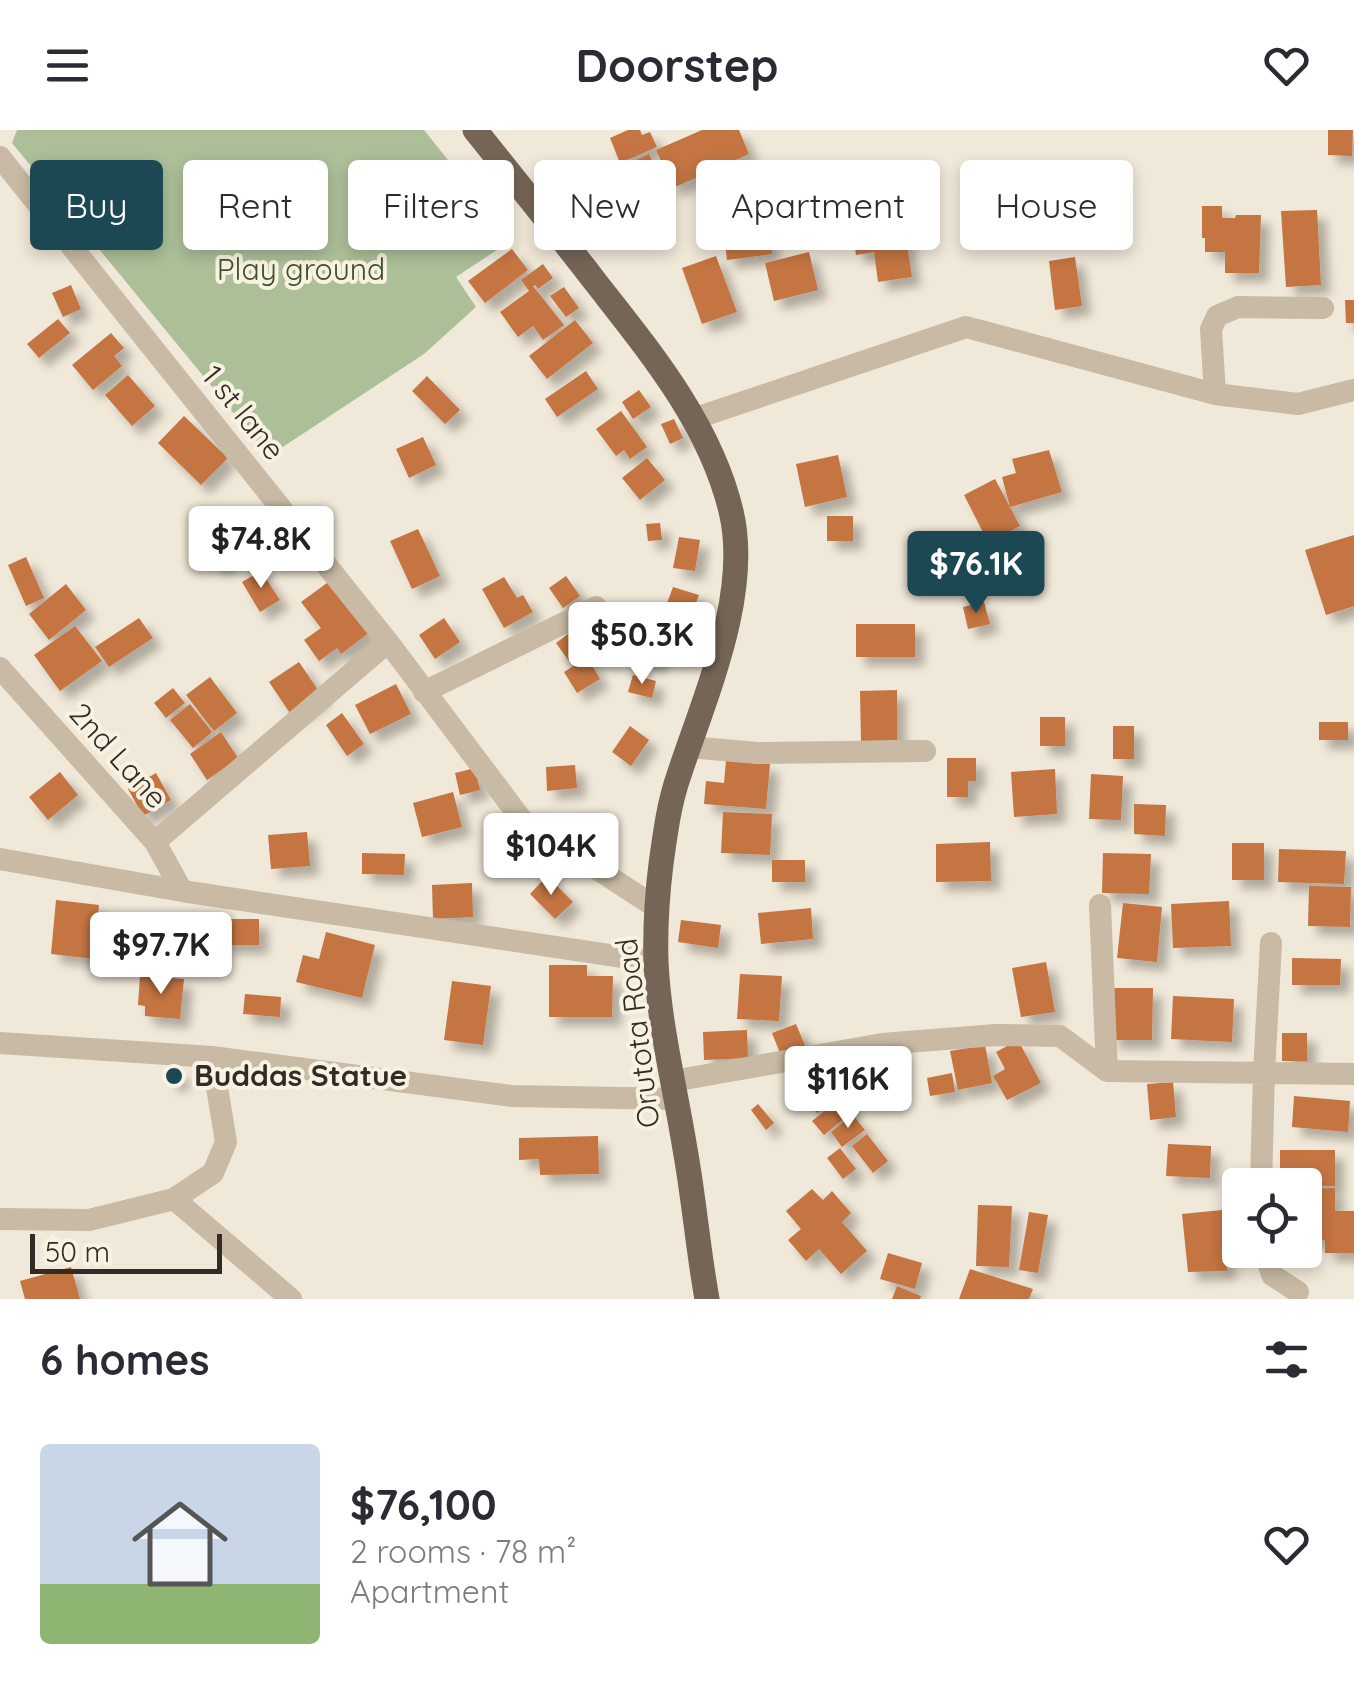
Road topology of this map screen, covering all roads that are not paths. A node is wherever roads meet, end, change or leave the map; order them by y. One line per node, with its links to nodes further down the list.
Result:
1 (475, 130): 6 (main road, Orutota Road)
2 (0, 156): 8 (street, 1 st lane)
3 (1322, 308): 5 (street)
4 (1354, 390): 5 (street)
5 (1215, 394): 6 (street)
6 (692, 419): 11 (main road, Orutota Road)
7 (596, 607): 10 (street)
8 (388, 642): 10 (street, 1 st lane); 13 (street)
9 (0, 668): 13 (street, 2nd Lane)
10 (424, 692): 17 (street, 1 st lane)
11 (689, 747): 12 (street); 17 (main road, Orutota Road)
12 (926, 752)
13 (155, 842): 15 (street, 2nd Lane)
14 (0, 859): 15 (street)
15 (182, 891): 19 (street)
16 (1100, 905): 22 (street)
17 (657, 908): 19 (main road, Orutota Road)
18 (1271, 943): 23 (street)
19 (656, 962): 25 (main road, Orutota Road)
20 (0, 1044): 21 (street)
21 (212, 1057): 25 (street); 27 (street)
22 (1107, 1071): 23 (street); 25 (street)
23 (1264, 1072): 24 (street); 26 (street)
24 (1354, 1074)
25 (675, 1090): 32 (main road, Orutota Road)
26 (1261, 1168)
27 (174, 1199): 28 (street); 31 (street)
28 (0, 1219)
29 (1270, 1268): 30 (street)
30 (1298, 1292)
31 (291, 1299)
32 (707, 1299)

